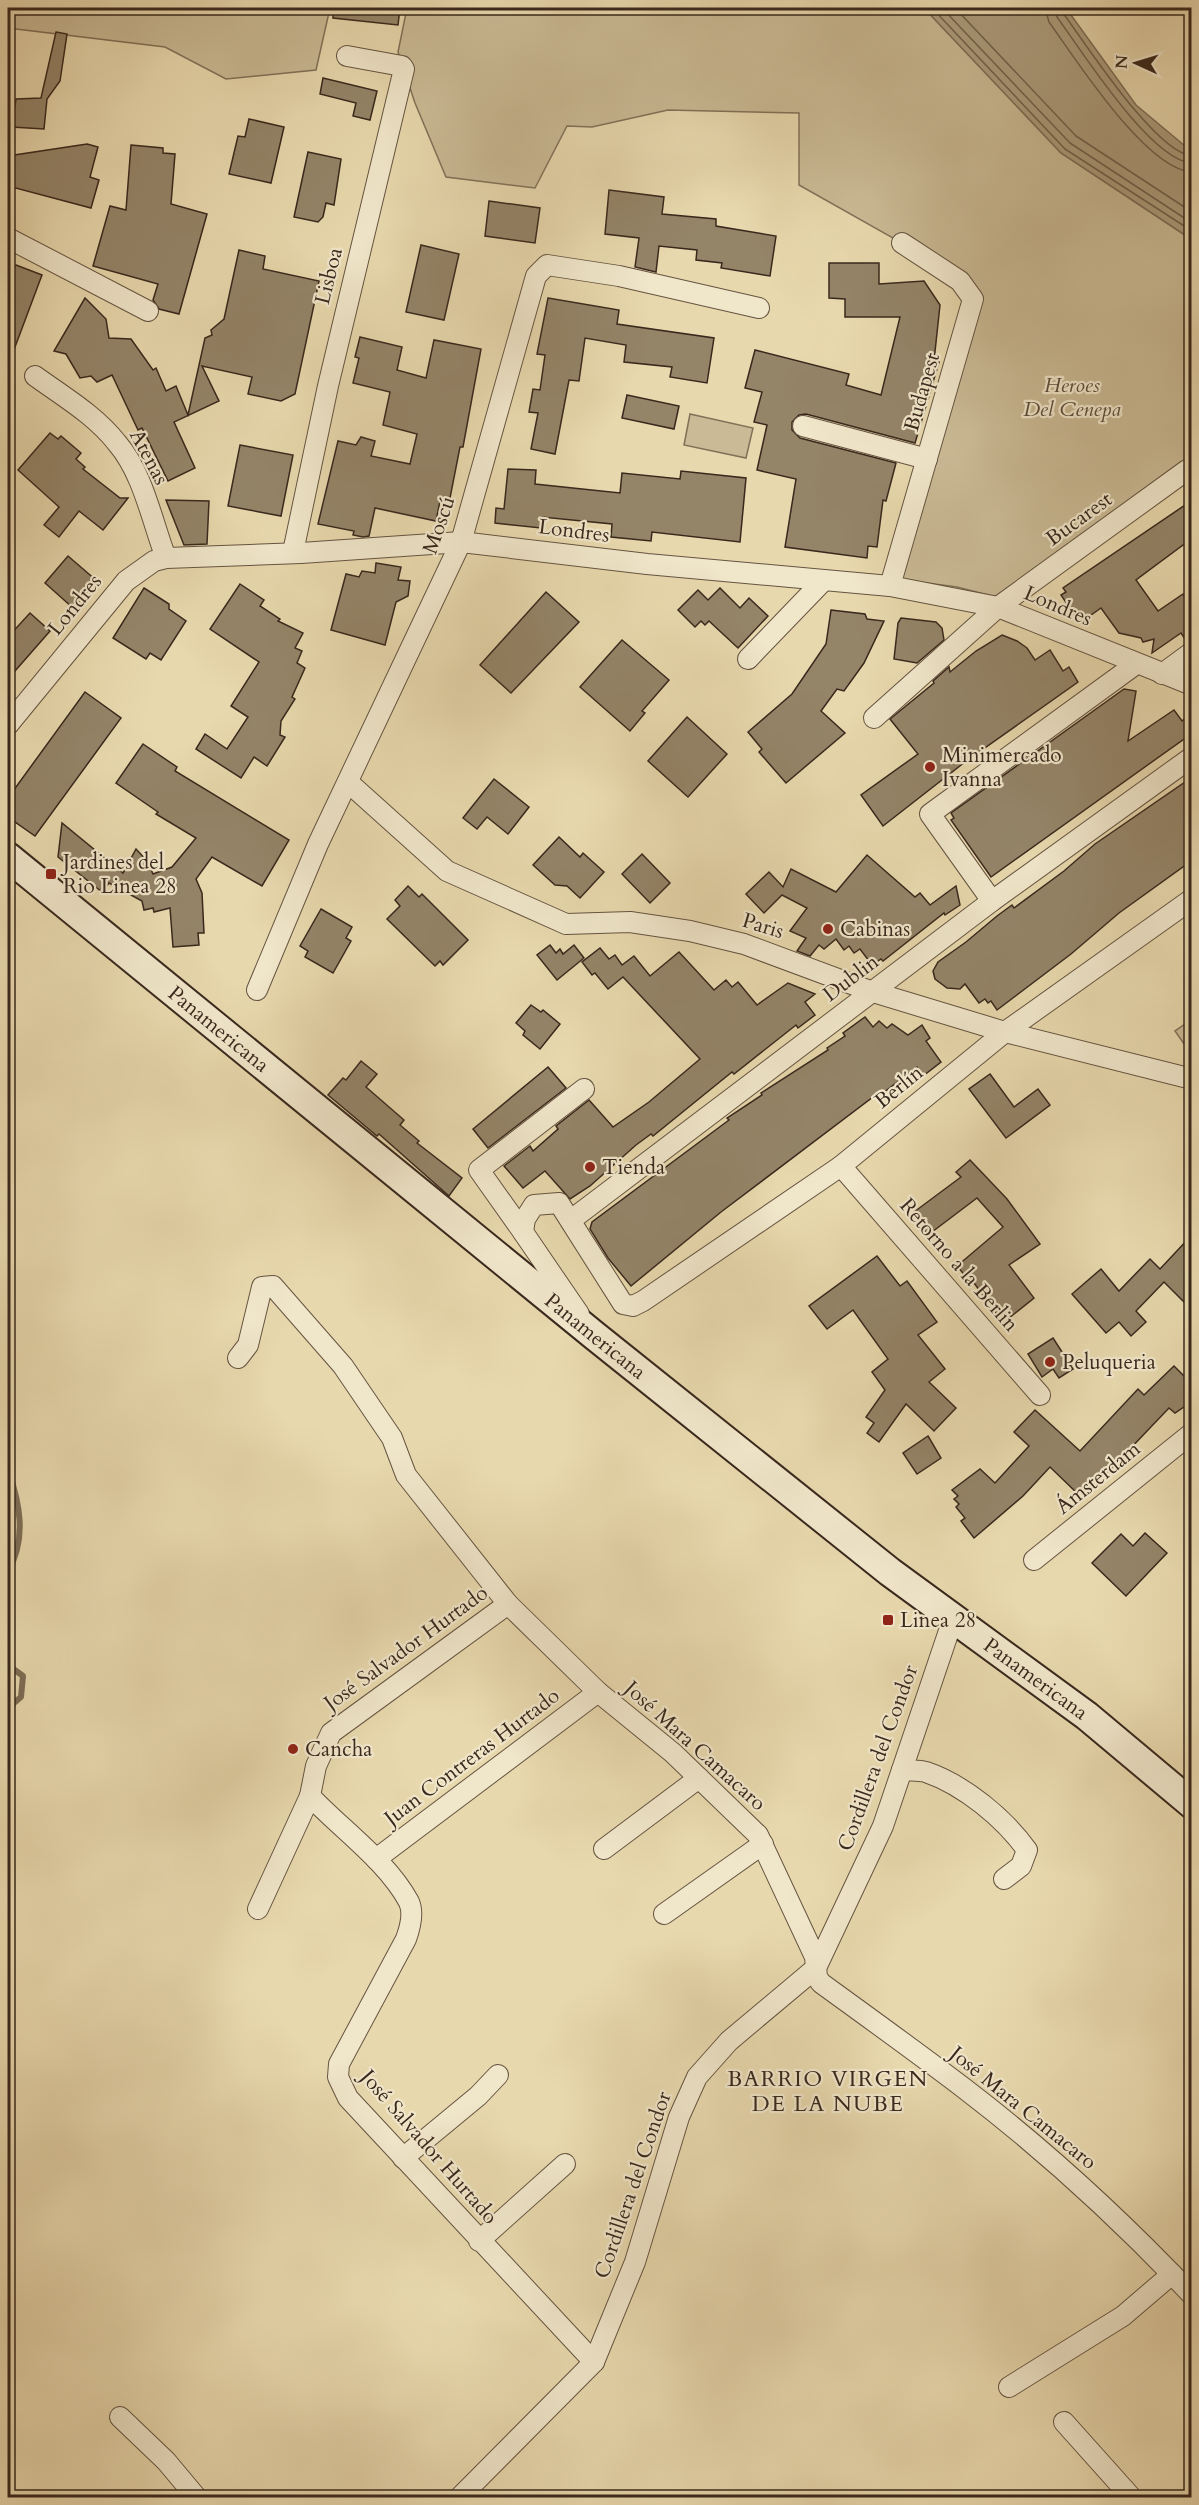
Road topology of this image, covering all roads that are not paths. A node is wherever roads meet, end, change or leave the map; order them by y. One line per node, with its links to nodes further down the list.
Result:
1 (347, 56): 11 (street, Lisboa)
2 (8, 238): 5 (street)
3 (902, 243): 8 (street, Budapest)
4 (759, 308): 10 (street, Moscú)
5 (148, 311)
6 (35, 376): 12 (street, Atenas)
7 (803, 426): 8 (street)
8 (927, 459): 14 (street, Budapest)
9 (1189, 471): 15 (street, Bucarest)
10 (461, 542): 11 (street, Londres); 13 (street, Londres); 24 (street, Moscú)
11 (293, 552): 12 (street, Londres)
12 (166, 558): 22 (street, Londres)
13 (824, 580): 14 (street, Londres); 17 (street)
14 (890, 586): 15 (street, Londres)
15 (998, 607): 18 (street, Londres); 21 (street, Bucarest)
16 (1191, 652): 19 (street)
17 (748, 659)
18 (1136, 664): 19 (street, Londres); 27 (street)
19 (1162, 674): 20 (street, Londres)
20 (1191, 685)
21 (874, 718)
22 (8, 725)
23 (1191, 757): 27 (street, Dublin)
24 (349, 783): 28 (street, Moscú); 29 (street, Paris)
25 (8, 857): 36 (main road, Panamericana)
26 (1191, 899): 30 (street, Berlín)
27 (992, 902): 29 (street, Dublin)
28 (257, 990)
29 (873, 992): 30 (street, Paris); 34 (street, Dublin)
30 (1005, 1032): 31 (street, Paris); 33 (street, Berlín)
31 (1191, 1079)
32 (584, 1089): 35 (street)
33 (841, 1166): 34 (street, Berlín); 38 (street, Retorno a la Berlin)
34 (571, 1220): 35 (street)
35 (523, 1232): 36 (street)
36 (595, 1336): 42 (main road, Panamericana)
37 (238, 1358): 41 (street, José Mara Camacaro)
38 (1040, 1395)
39 (1191, 1433): 40 (street, Ámsterdam)
40 (1034, 1560)
41 (508, 1604): 43 (street, José Mara Camacaro); 46 (street, José Salvador Hurtado)
42 (953, 1619): 44 (street, Cordillera del Condor); 47 (main road, Panamericana)
43 (597, 1692): 45 (street, José Mara Camacaro); 50 (street, Juan Contreras Hurtado)
44 (902, 1770): 51 (street); 54 (street, Cordillera del Condor)
45 (699, 1778): 48 (street, José Mara Camacaro); 49 (street)
46 (310, 1796): 50 (street, José Salvador Hurtado); 52 (street)
47 (1191, 1804)
48 (764, 1844): 53 (street); 54 (street, José Mara Camacaro)
49 (604, 1849)
50 (376, 1859): 56 (street, José Salvador Hurtado)
51 (1004, 1879)
52 (258, 1909)
53 (664, 1914)
54 (816, 1968): 59 (street, José Mara Camacaro); 61 (street, Cordillera del Condor)
55 (498, 2075): 56 (street)
56 (403, 2158): 58 (street, José Salvador Hurtado)
57 (566, 2164): 58 (street)
58 (479, 2241): 61 (street, José Salvador Hurtado)
59 (1172, 2274): 60 (street, José Mara Camacaro); 62 (street)
60 (1191, 2295)
61 (594, 2362): 66 (street, Cordillera del Condor)
62 (1009, 2387)
63 (120, 2417): 65 (street)
64 (1064, 2422): 67 (street)
65 (190, 2495)
66 (459, 2498)
67 (1132, 2498)

